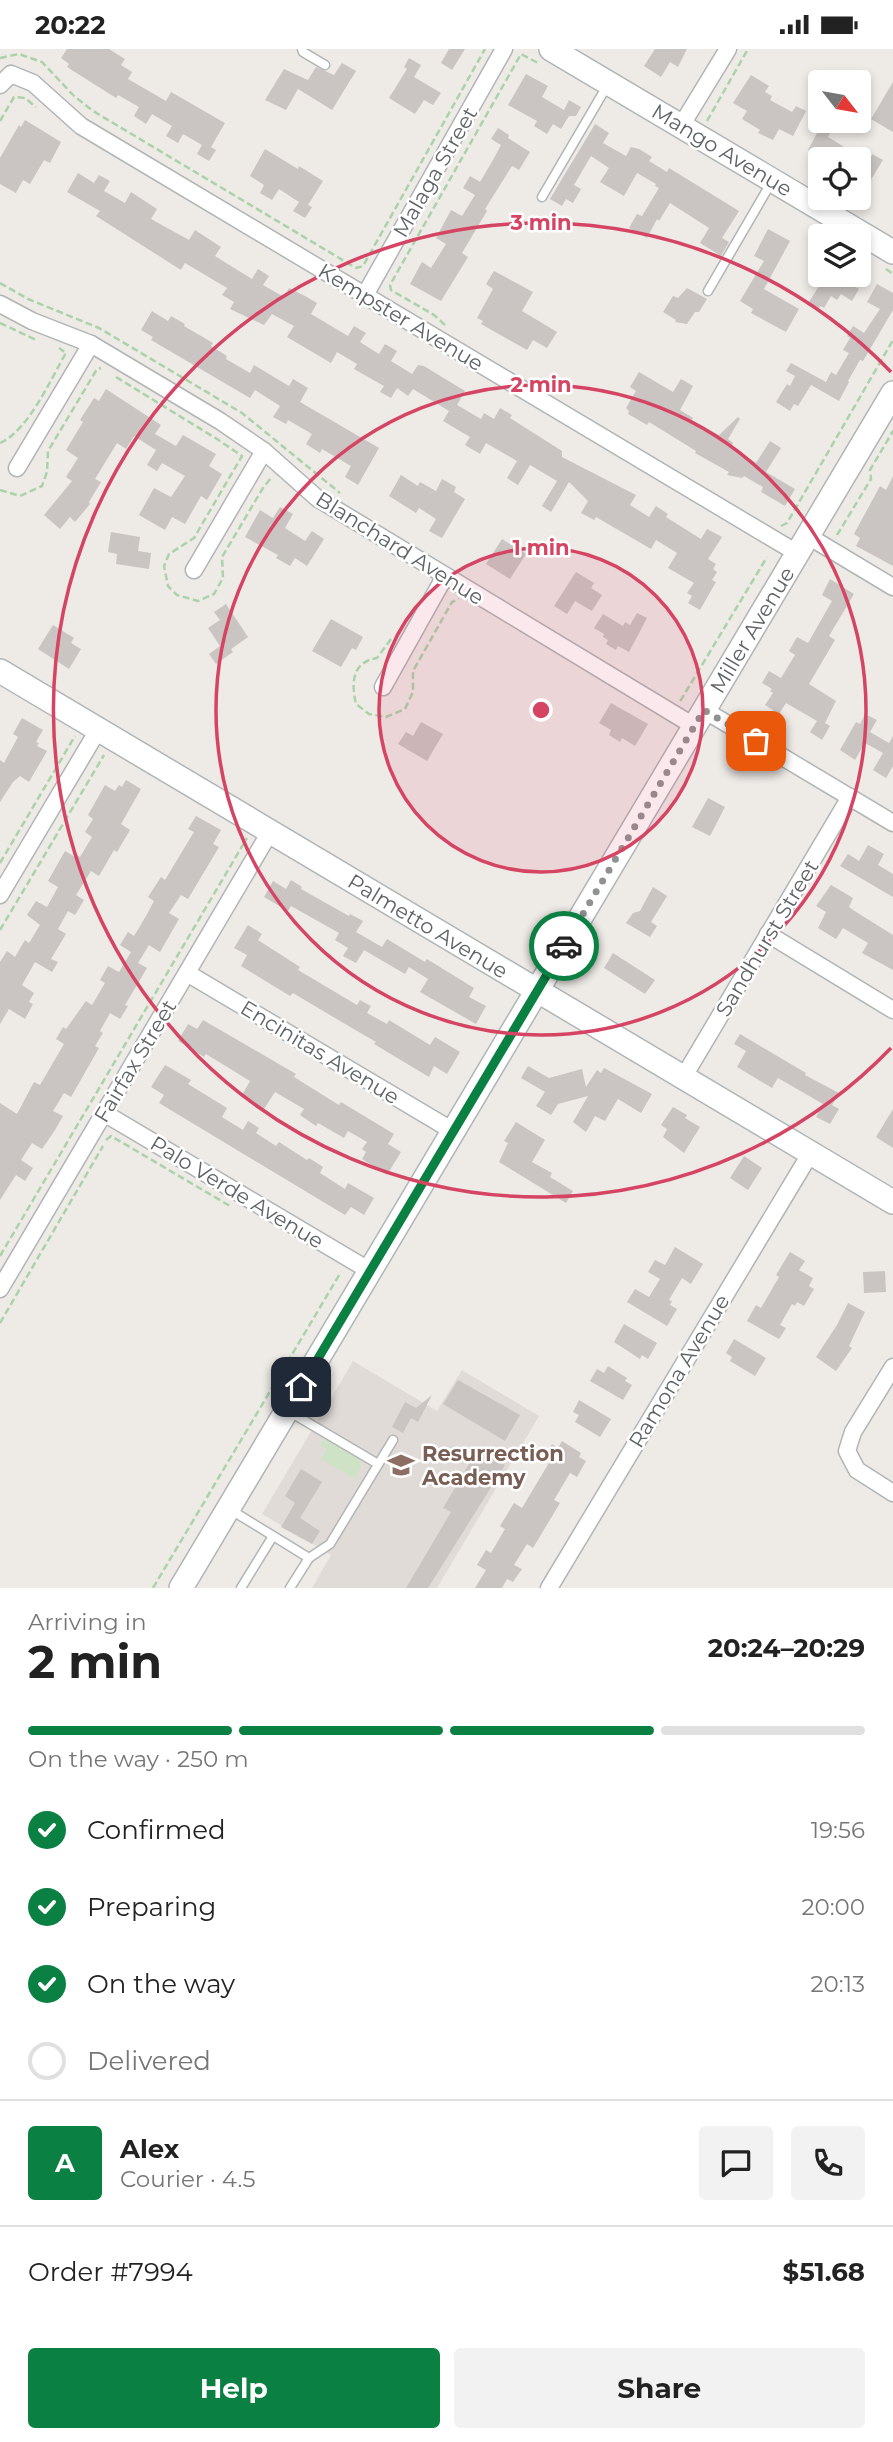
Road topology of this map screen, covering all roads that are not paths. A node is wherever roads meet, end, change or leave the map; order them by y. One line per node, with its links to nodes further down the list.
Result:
1 (302, 49): 5 (lane)
2 (504, 49): 13 (street, Malaga Street)
3 (551, 49): 7 (street, Mango Avenue)
4 (728, 49): 8 (street)
5 (325, 65)
6 (5, 79): 13 (street, Kempster Avenue)
7 (609, 83): 8 (street, Mango Avenue); 10 (lane)
8 (681, 127): 9 (street, Mango Avenue)
9 (772, 180): 11 (street, Mango Avenue); 12 (lane)
10 (542, 197)
11 (893, 252)
12 (708, 292)
13 (365, 295): 19 (street, Kempster Avenue)
14 (0, 303): 15 (street, Blanchard Avenue)
15 (91, 344): 17 (street, Blanchard Avenue); 18 (street)
16 (893, 393): 19 (street, Miller Avenue)
17 (264, 451): 20 (street); 21 (street, Blanchard Avenue)
18 (17, 468)
19 (802, 545): 22 (street, Kempster Avenue); 25 (street, Miller Avenue)
20 (194, 571)
21 (444, 576): 24 (street); 25 (street, Blanchard Avenue)
22 (893, 587)
23 (0, 671): 26 (street, Palmetto Avenue)
24 (383, 687)
25 (699, 718): 27 (street, Blanchard Avenue); 33 (street, Miller Avenue)
26 (98, 730): 29 (street, Palmetto Avenue); 30 (street)
27 (850, 797): 28 (street, Blanchard Avenue); 31 (street, Sandhurst Street)
28 (893, 823)
29 (270, 832): 32 (street, Fairfax Street); 33 (street, Palmetto Avenue)
30 (0, 895)
31 (768, 934): 34 (street); 35 (street, Sandhurst Street)
32 (187, 973): 36 (street, Fairfax Street); 37 (street, Encinitas Avenue)
33 (537, 991): 35 (street, Palmetto Avenue); 37 (street, Miller Avenue)
34 (893, 1010)
35 (683, 1078): 38 (street, Palmetto Avenue)
36 (104, 1114): 40 (street, Palo Verde Avenue); 41 (street, Fairfax Street)
37 (453, 1131): 40 (street, Miller Avenue)
38 (810, 1154): 39 (street, Palmetto Avenue); 53 (street, Ramona Avenue)
39 (893, 1202)
40 (370, 1271): 43 (street, Miller Avenue)
41 (0, 1289)
42 (893, 1367): 46 (street)
43 (287, 1410): 45 (lane); 47 (street, Miller Avenue)
44 (393, 1440): 45 (lane)
45 (378, 1464): 49 (lane)
46 (893, 1493)
47 (228, 1509): 48 (lane); 50 (street, Miller Avenue)
48 (273, 1536): 49 (lane); 51 (lane)
49 (309, 1558): 52 (lane)
50 (181, 1588)
51 (241, 1588)
52 (290, 1588)
53 (549, 1588)

